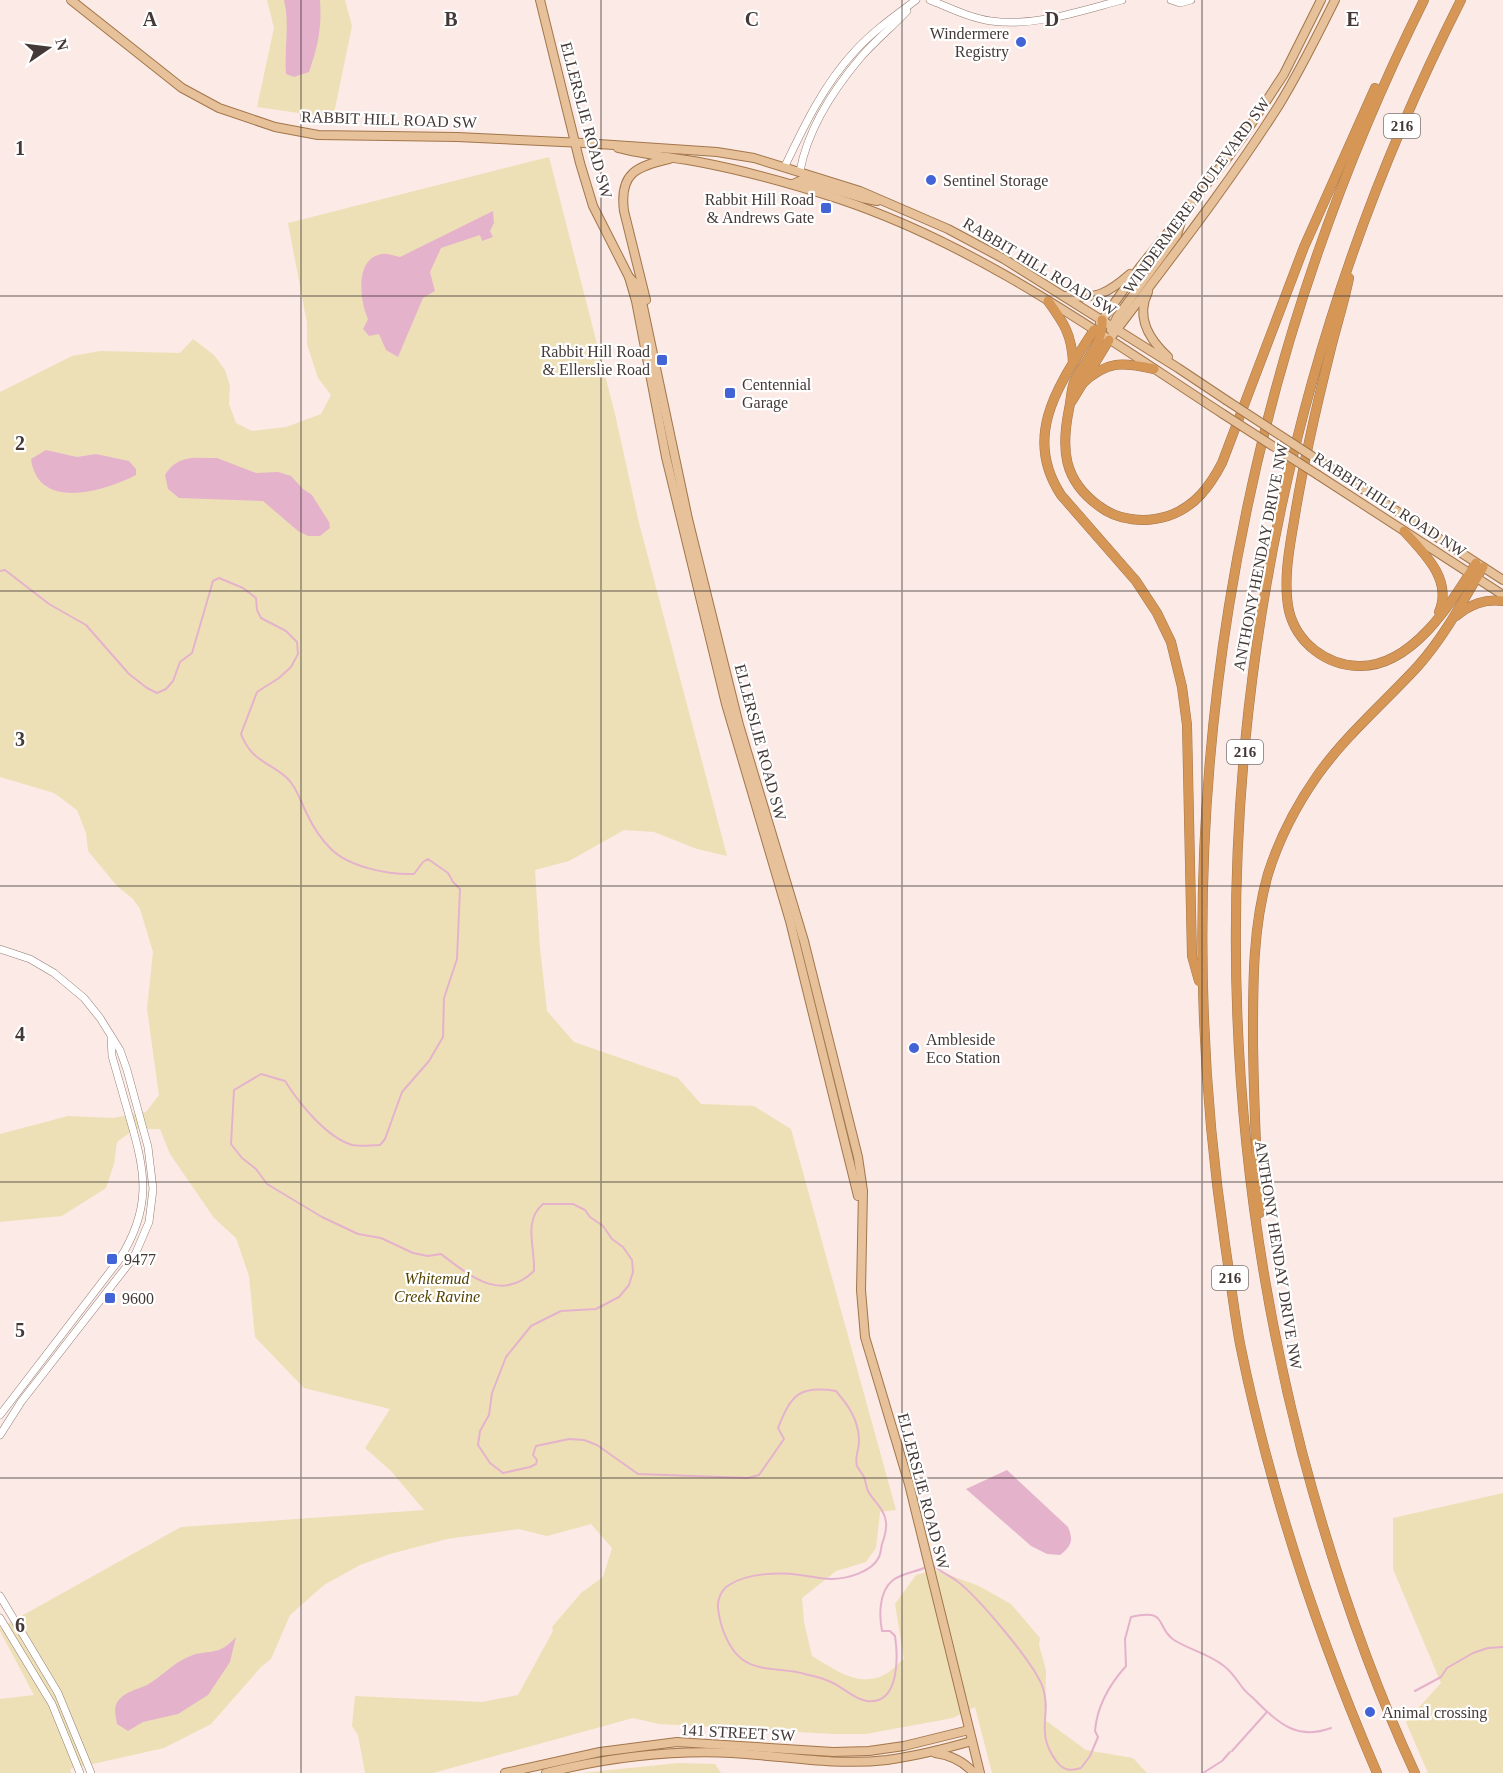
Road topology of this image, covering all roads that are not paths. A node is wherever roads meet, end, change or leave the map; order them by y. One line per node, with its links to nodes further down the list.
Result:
1 (70, 0): 13 (main road, RABBIT HILL ROAD SW)
2 (540, 0): 13 (main road, ELLERSLIE ROAD SW)
3 (917, 0): 16 (street); 17 (street)
4 (930, 0): 5 (street)
5 (1122, 0)
6 (1171, 0): 7 (street)
7 (1191, 0)
8 (1322, 0): 11 (street); 20 (main road, WINDERMERE BOULEVARD SW)
9 (1424, 0): 12 (highway, ANTHONY HENDAY DRIVE NW / 216)
10 (1461, 0): 21 (highway, ANTHONY HENDAY DRIVE NW / 216)
11 (1333, 3): 24 (main road, WINDERMERE BOULEVARD SW)
12 (1399, 50): 35 (highway); 45 (highway, ANTHONY HENDAY DRIVE NW / 216)
13 (576, 143): 14 (main road, RABBIT HILL ROAD SW); 23 (main road, ELLERSLIE ROAD SW)
14 (601, 143): 15 (main road, RABBIT HILL ROAD SW); 16 (main road, RABBIT HILL ROAD SW)
15 (676, 158): 18 (main road, RABBIT HILL ROAD SW); 30 (main road)
16 (785, 166): 17 (main road, RABBIT HILL ROAD SW)
17 (800, 171): 19 (main road, RABBIT HILL ROAD SW)
18 (793, 184): 19 (main road); 26 (main road, RABBIT HILL ROAD SW)
19 (886, 201): 25 (main road, RABBIT HILL ROAD SW)
20 (1183, 214): 22 (main road, WINDERMERE BOULEVARD SW); 28 (main road)
21 (1358, 237): 43 (highway); 48 (highway, ANTHONY HENDAY DRIVE NW / 216)
22 (1140, 267): 25 (main road); 27 (main road, WINDERMERE BOULEVARD SW)
23 (629, 277): 30 (main road, ELLERSLIE ROAD SW); 47 (main road, ELLERSLIE ROAD SW)
24 (1154, 281): 28 (main road, WINDERMERE BOULEVARD SW); 32 (main road)
25 (1063, 295): 27 (main road, RABBIT HILL ROAD SW)
26 (1048, 301): 29 (main road, RABBIT HILL ROAD SW); 31 (highway)
27 (1102, 321): 28 (main road, RABBIT HILL ROAD SW); 29 (highway)
28 (1114, 328): 29 (main road, WINDERMERE BOULEVARD SW); 32 (main road, RABBIT HILL ROAD NW)
29 (1102, 335): 31 (highway); 33 (main road, RABBIT HILL ROAD NW); 34 (highway); 35 (highway)
30 (654, 357): 47 (main road, ELLERSLIE ROAD SW)
31 (1073, 363): 45 (highway)
32 (1178, 368): 37 (main road, RABBIT HILL ROAD NW, bridge)
33 (1155, 369): 34 (highway); 36 (main road, RABBIT HILL ROAD NW, bridge)
34 (1082, 384): 35 (highway)
35 (1070, 406)
36 (1404, 531): 38 (main road, RABBIT HILL ROAD NW); 43 (highway)
37 (1479, 565): 38 (highway); 39 (main road, RABBIT HILL ROAD NW)
38 (1473, 576): 40 (main road, RABBIT HILL ROAD NW); 42 (highway); 43 (highway)
39 (1503, 580)
40 (1503, 595)
41 (1503, 601): 42 (highway)
42 (1449, 621): 48 (highway)
43 (1434, 622)
44 (0, 949): 46 (street)
45 (1203, 995): 62 (highway, ANTHONY HENDAY DRIVE NW / 216)
46 (111, 1038): 49 (street); 50 (street)
47 (862, 1215): 53 (main road, ELLERSLIE ROAD SW)
48 (1264, 1278): 63 (highway, ANTHONY HENDAY DRIVE NW / 216)
49 (0, 1415)
50 (0, 1435)
51 (0, 1596): 57 (street)
52 (0, 1618): 56 (street)
53 (969, 1730): 54 (main road, ELLERSLIE ROAD SW); 58 (main road, 141 STREET SW)
54 (972, 1742): 55 (main road, 141 STREET SW); 61 (main road, ELLERSLIE ROAD SW)
55 (929, 1752): 59 (main road, 141 STREET SW); 60 (main road)
56 (80, 1773)
57 (91, 1773)
58 (505, 1773)
59 (546, 1773)
60 (974, 1773)
61 (980, 1773)
62 (1377, 1773)
63 (1415, 1773)

